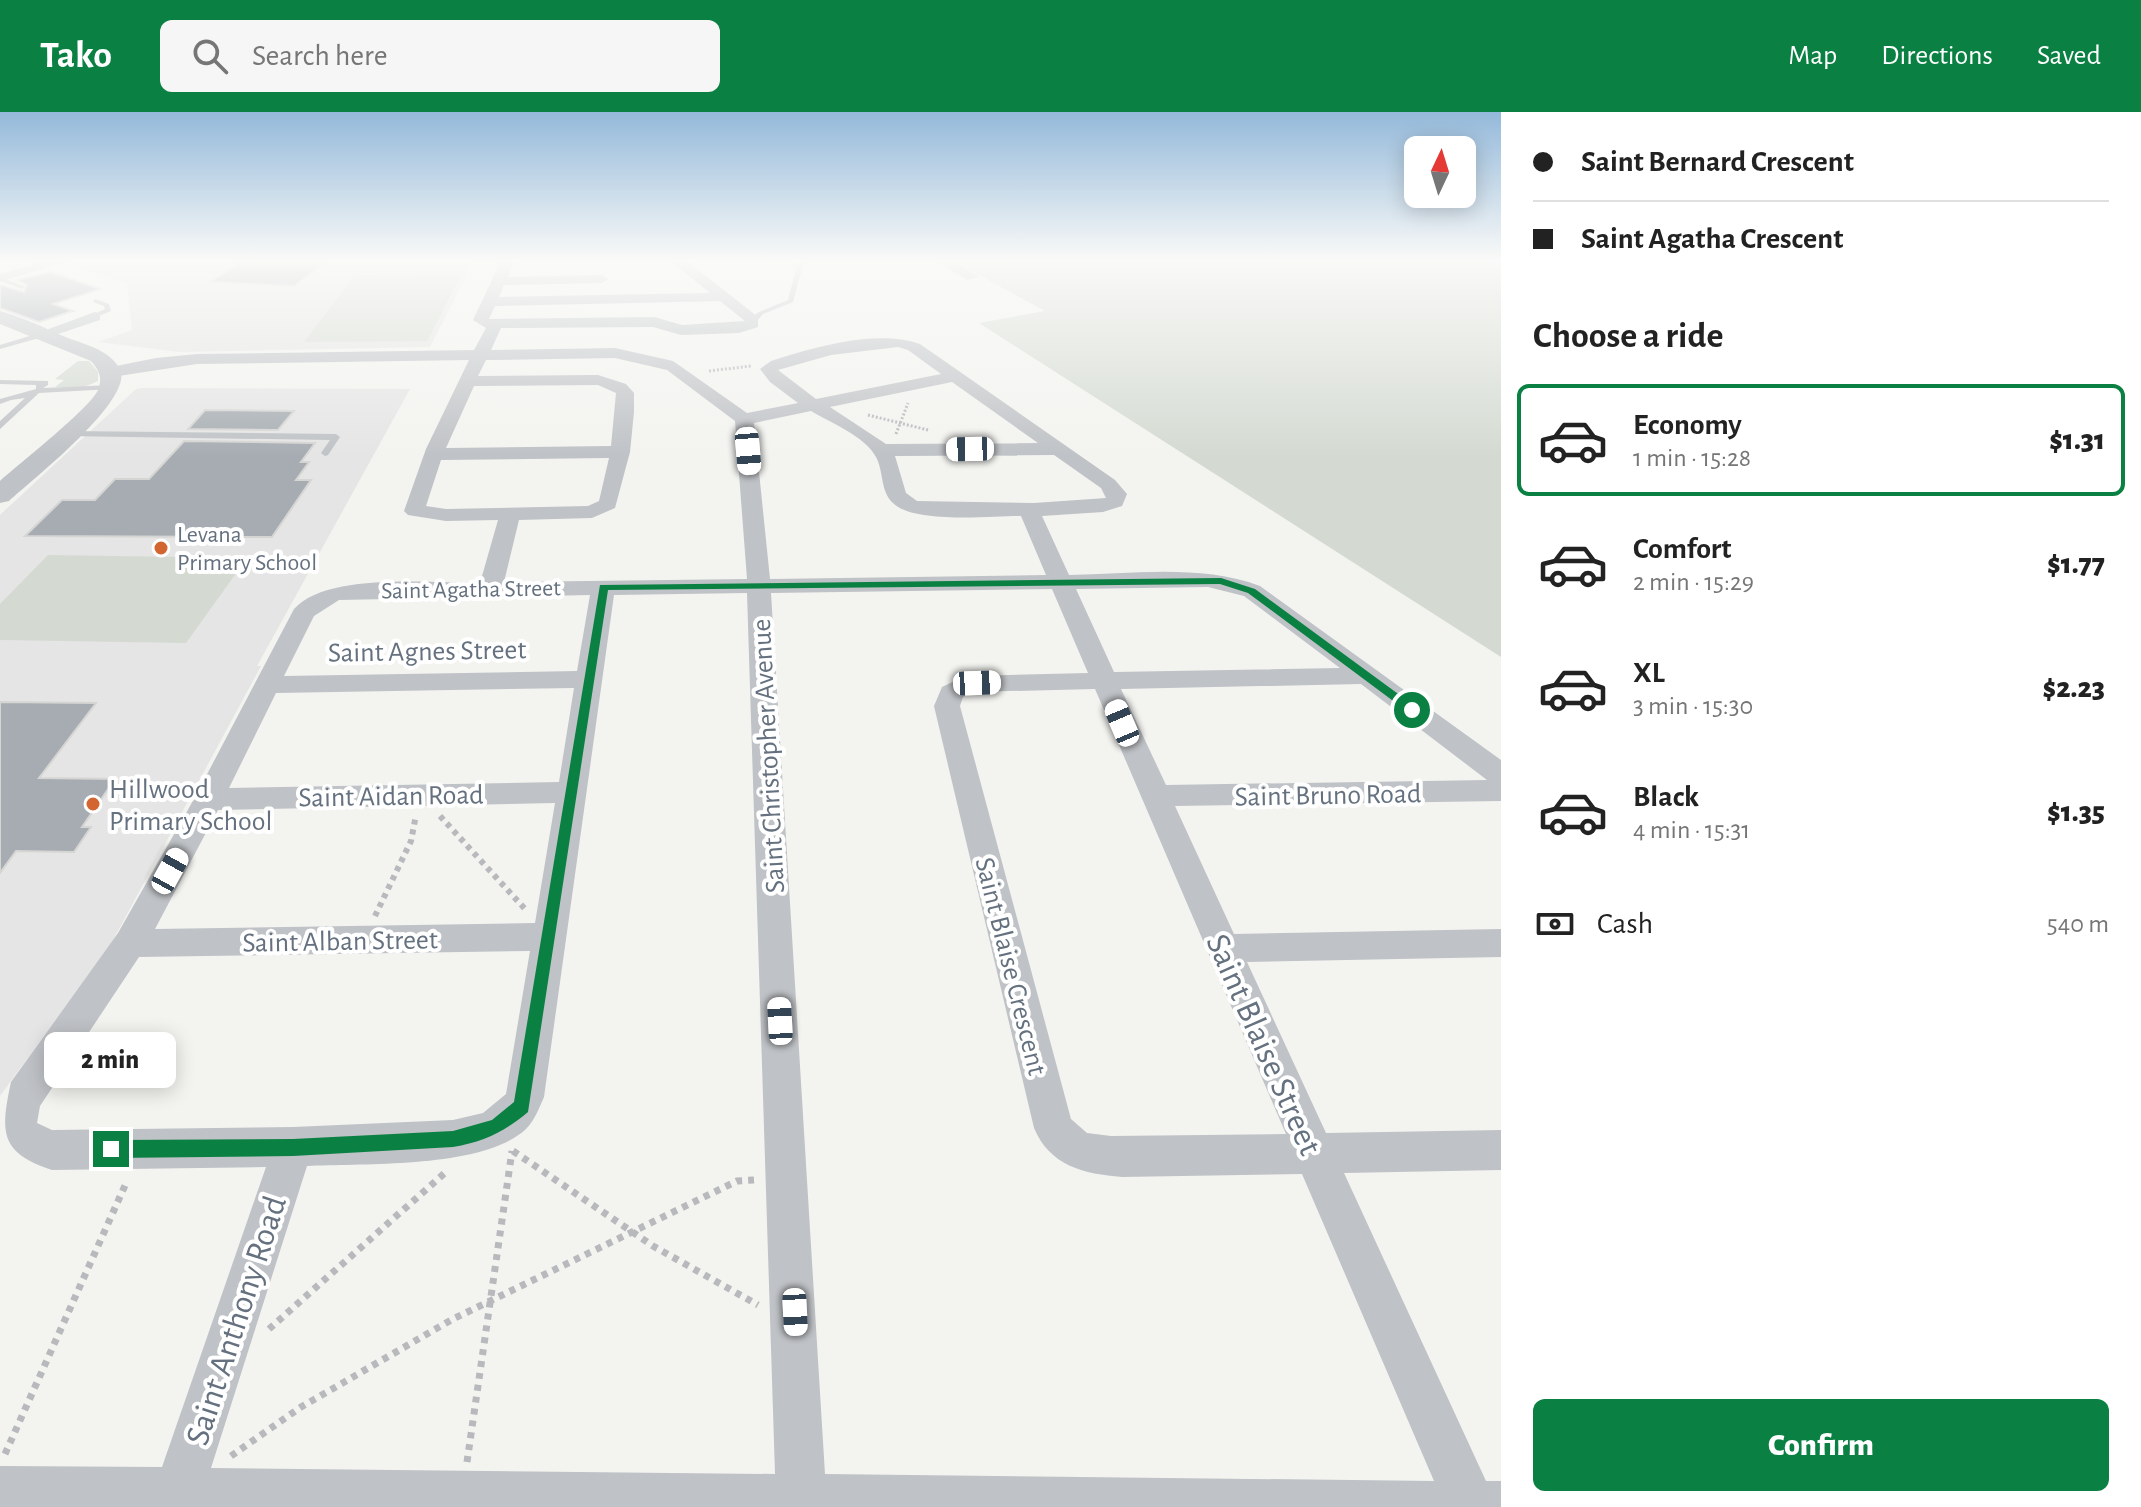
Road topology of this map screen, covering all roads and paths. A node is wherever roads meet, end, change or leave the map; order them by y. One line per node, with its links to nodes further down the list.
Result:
1 (23, 326): 6 (street)
2 (59, 326): 6 (street)
3 (494, 326): 8 (street)
4 (671, 326): 5 (street)
5 (748, 326)
6 (43, 334): 7 (lane); 12 (street)
7 (1, 347)
8 (480, 353): 10 (street); 12 (street); 13 (street)
9 (776, 364): 10 (path); 11 (street); 18 (street)
10 (685, 374): 19 (street)
11 (956, 376): 15 (street); 24 (street)
12 (112, 380): 16 (lane); 23 (street)
13 (468, 381): 26 (street); 28 (street)
14 (0, 382): 16 (lane)
15 (913, 385): 18 (street); 20 (path)
16 (34, 394): 17 (lane); 21 (lane)
17 (0, 402)
18 (823, 404): 19 (street); 20 (path); 25 (street)
19 (744, 419): 33 (street, Saint Christopher Avenue)
20 (901, 423): 22 (path); 25 (path)
21 (0, 426)
22 (932, 431)
23 (68, 434): 27 (lane); 29 (street)
24 (1060, 449): 25 (street); 30 (street)
25 (886, 450): 30 (street)
26 (620, 452): 28 (street); 31 (street)
27 (325, 453)
28 (436, 454): 31 (street)
29 (0, 495)
30 (1028, 508): 32 (street, Saint Blaise Street)
31 (510, 514): 35 (street)
32 (1060, 582): 33 (street, Saint Agatha Street); 36 (street, Saint Agatha Street); 38 (street, Saint Blaise Street)
33 (759, 586): 34 (street, Saint Agatha Street); 57 (street, Saint Christopher Avenue)
34 (603, 587): 35 (street, Saint Agatha Street); 37 (street)
35 (490, 590): 39 (street, Saint Agatha Street)
36 (1366, 676): 38 (street); 40 (street, Saint Agatha Street)
37 (589, 679): 39 (street, Saint Agnes Street); 42 (street)
38 (1104, 681): 44 (street, Saint Blaise Street); 56 (street, Saint Blaise Crescent)
39 (267, 685): 45 (street)
40 (1501, 775)
41 (1501, 790): 44 (street, Saint Bruno Road)
42 (572, 792): 43 (street, Saint Aidan Road); 46 (street)
43 (420, 795): 45 (street, Saint Aidan Road); 46 (path); 47 (path)
44 (1155, 796): 50 (street, Saint Blaise Street)
45 (209, 799): 48 (street)
46 (550, 937): 47 (street, Saint Alban Street); 51 (street)
47 (366, 940): 48 (street, Saint Alban Street)
48 (130, 943): 54 (street)
49 (1501, 943): 50 (street)
50 (1222, 948): 56 (street, Saint Blaise Street)
51 (505, 1138): 52 (street); 58 (path); 59 (path)
52 (453, 1139): 53 (street); 60 (path)
53 (293, 1147): 54 (street); 65 (street, Saint Anthony Road)
54 (141, 1149): 63 (path)
55 (1501, 1150): 56 (street)
56 (1314, 1154): 69 (street, Saint Blaise Street)
57 (788, 1177): 58 (path); 61 (street, Saint Christopher Avenue)
58 (632, 1232): 59 (path); 61 (path)
59 (490, 1302): 62 (path); 66 (path)
60 (263, 1334)
61 (796, 1339): 67 (street, Saint Christopher Avenue)
62 (227, 1459)
63 (0, 1466)
64 (0, 1491): 65 (street)
65 (178, 1493): 66 (street)
66 (460, 1501): 67 (street)
67 (801, 1503): 68 (street)
68 (1138, 1505): 69 (street)
69 (1471, 1507): 70 (street)
70 (1501, 1507)

